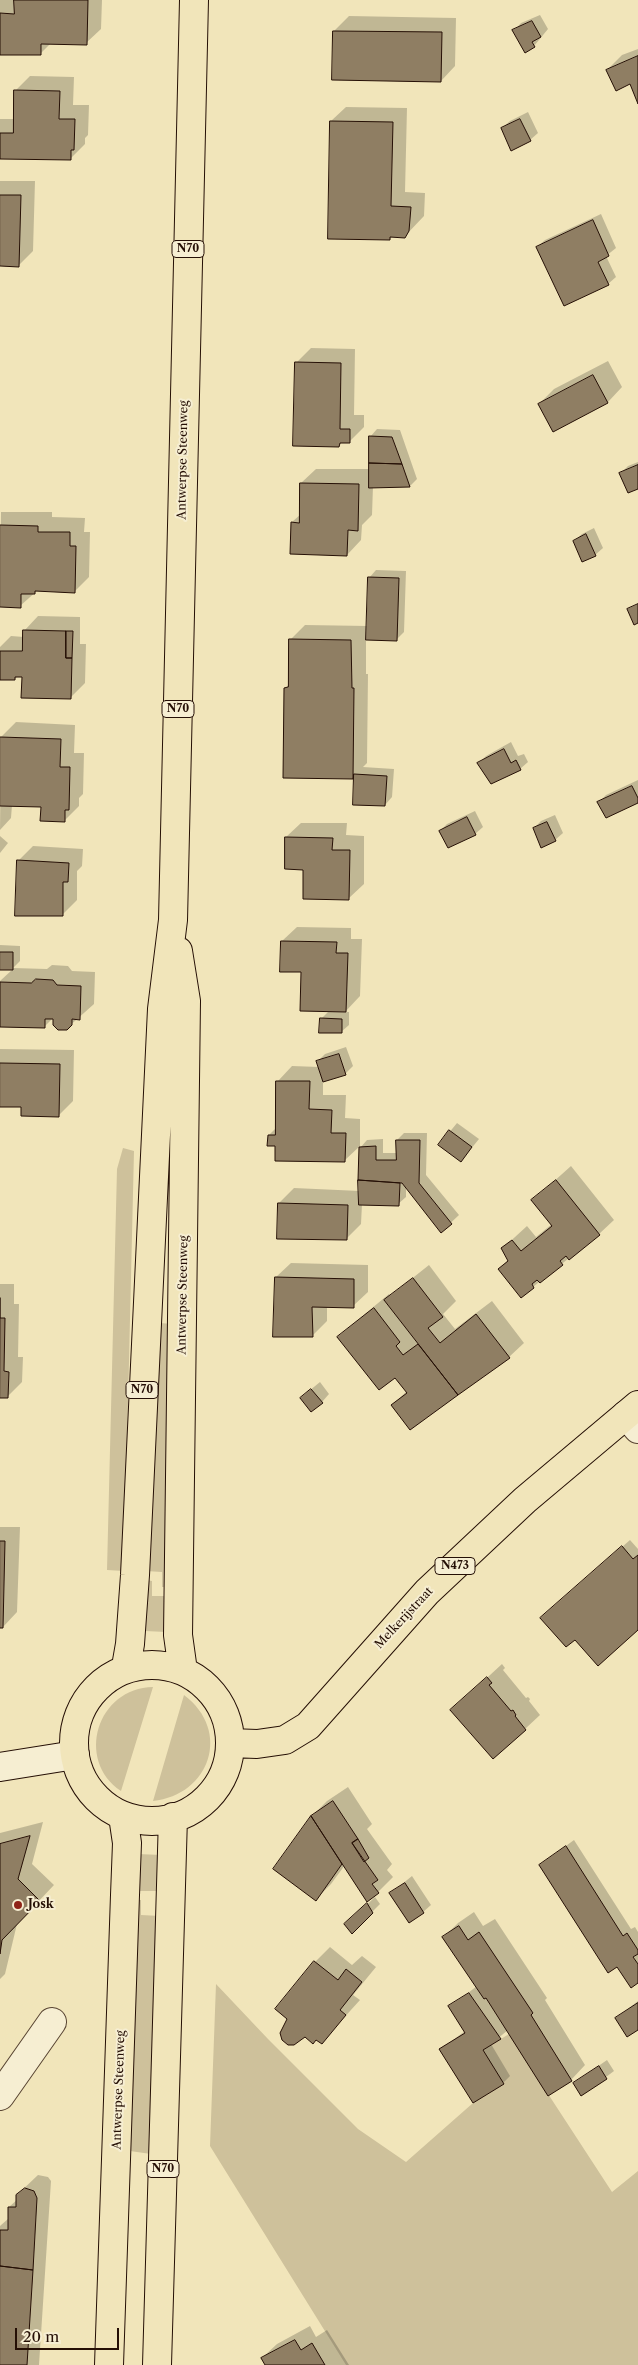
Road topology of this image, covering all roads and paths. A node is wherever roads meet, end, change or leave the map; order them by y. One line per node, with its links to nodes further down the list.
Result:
1 (194, 0): 2 (main road, Antwerpse Steenweg / N70)
2 (173, 920): 4 (main road, Antwerpse Steenweg / N70); 5 (main road, Antwerpse Steenweg / N70)
3 (634, 1416): 6 (main road, Melkerijstraat / N473)
4 (126, 1667): 5 (main road); 7 (main road)
5 (183, 1671): 6 (main road)
6 (230, 1743): 10 (main road)
7 (75, 1755): 8 (street); 9 (main road)
8 (0, 1767)
9 (123, 1816): 10 (main road); 13 (main road, Antwerpse Steenweg)
10 (173, 1817): 14 (main road, N70)
11 (52, 2022): 12 (street)
12 (0, 2096)
13 (110, 2365)
14 (157, 2365)

